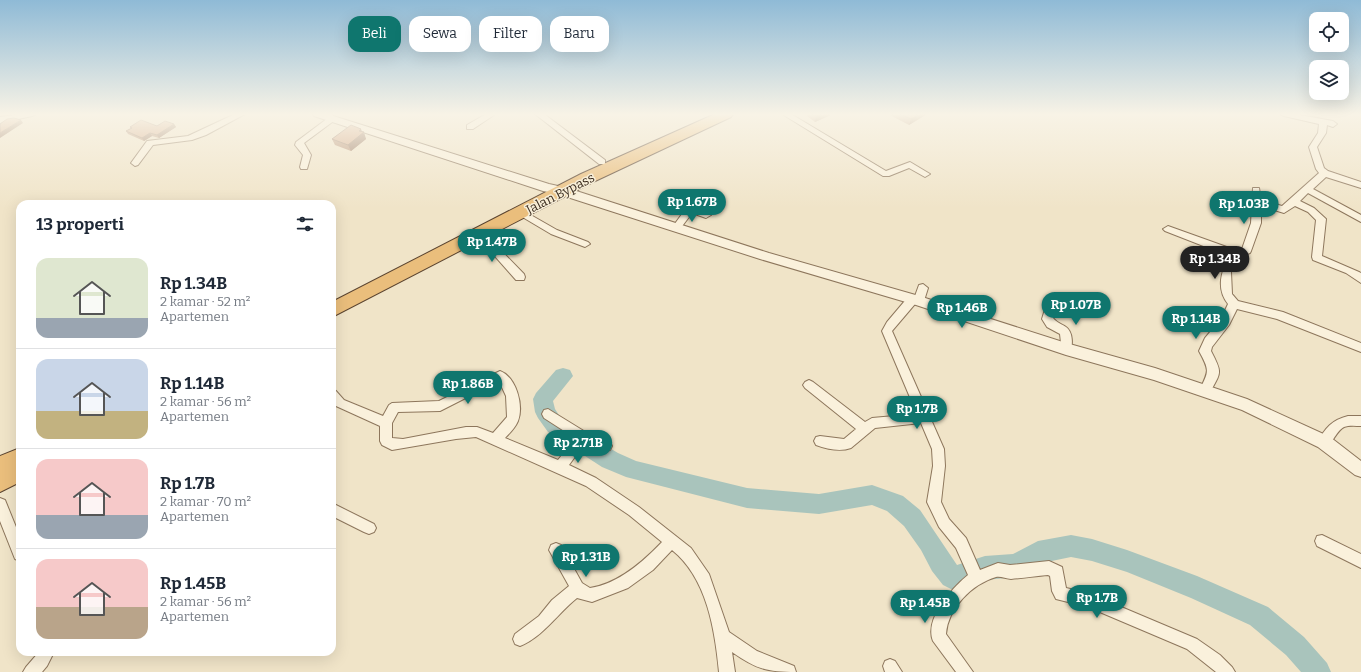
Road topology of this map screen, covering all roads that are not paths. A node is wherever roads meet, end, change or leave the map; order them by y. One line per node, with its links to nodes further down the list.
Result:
1 (148, 145): 10 (street)
2 (300, 145): 11 (street)
3 (417, 145): 16 (street)
4 (580, 145): 9 (street)
5 (638, 145): 9 (highway, Jalan Bypass)
6 (655, 145): 16 (highway, Jalan Bypass)
7 (836, 145): 13 (street)
8 (1315, 145): 12 (street)
9 (602, 162): 16 (highway, Jalan Bypass)
10 (135, 163)
11 (304, 166)
12 (1325, 173): 14 (street); 15 (street)
13 (925, 174)
14 (1361, 185)
15 (1308, 189): 18 (street); 22 (street)
16 (555, 190): 20 (highway, Jalan Bypass); 23 (street); 30 (highway)
17 (1256, 190): 19 (street)
18 (1293, 200): 19 (street); 29 (street)
19 (1257, 202): 27 (street)
20 (522, 213): 25 (highway, Jalan Bypass); 26 (street)
21 (706, 215): 23 (street)
22 (1361, 219)
23 (678, 227): 31 (street)
24 (1168, 229): 27 (street)
25 (480, 234): 28 (street); 33 (highway, Jalan Bypass)
26 (585, 244)
27 (1235, 254): 32 (street)
28 (520, 277)
29 (1361, 279)
30 (336, 296)
31 (918, 296): 35 (street); 41 (street)
32 (1234, 304): 36 (street); 38 (street)
33 (336, 308)
34 (1050, 309): 35 (street)
35 (1066, 348): 38 (street)
36 (1361, 348)
37 (809, 385): 44 (street)
38 (1205, 391): 48 (street)
39 (336, 400): 43 (street)
40 (548, 414): 46 (street)
41 (924, 418): 44 (street); 64 (street)
42 (1361, 421): 48 (street)
43 (386, 423): 45 (street); 45 (street)
44 (864, 428): 47 (street)
45 (495, 440): 52 (street)
46 (580, 441): 49 (street); 52 (street)
47 (820, 441)
48 (1324, 442): 53 (street)
49 (606, 446)
50 (16, 459): 51 (highway)
51 (0, 467)
52 (560, 467): 60 (street)
53 (1361, 470)
54 (16, 473): 55 (highway)
55 (0, 482)
56 (0, 504): 61 (street)
57 (336, 511): 58 (street)
58 (369, 528)
59 (1322, 541): 63 (street)
60 (671, 542): 65 (street); 66 (street)
61 (16, 544)
62 (556, 550): 65 (street)
63 (1361, 561)
64 (975, 573): 72 (street); 73 (street)
65 (578, 590): 67 (street)
66 (723, 638): 69 (street); 71 (street)
67 (520, 639)
68 (45, 656): 70 (street)
69 (789, 671)
70 (31, 672)
71 (727, 672)
72 (965, 672)
73 (1228, 672)

